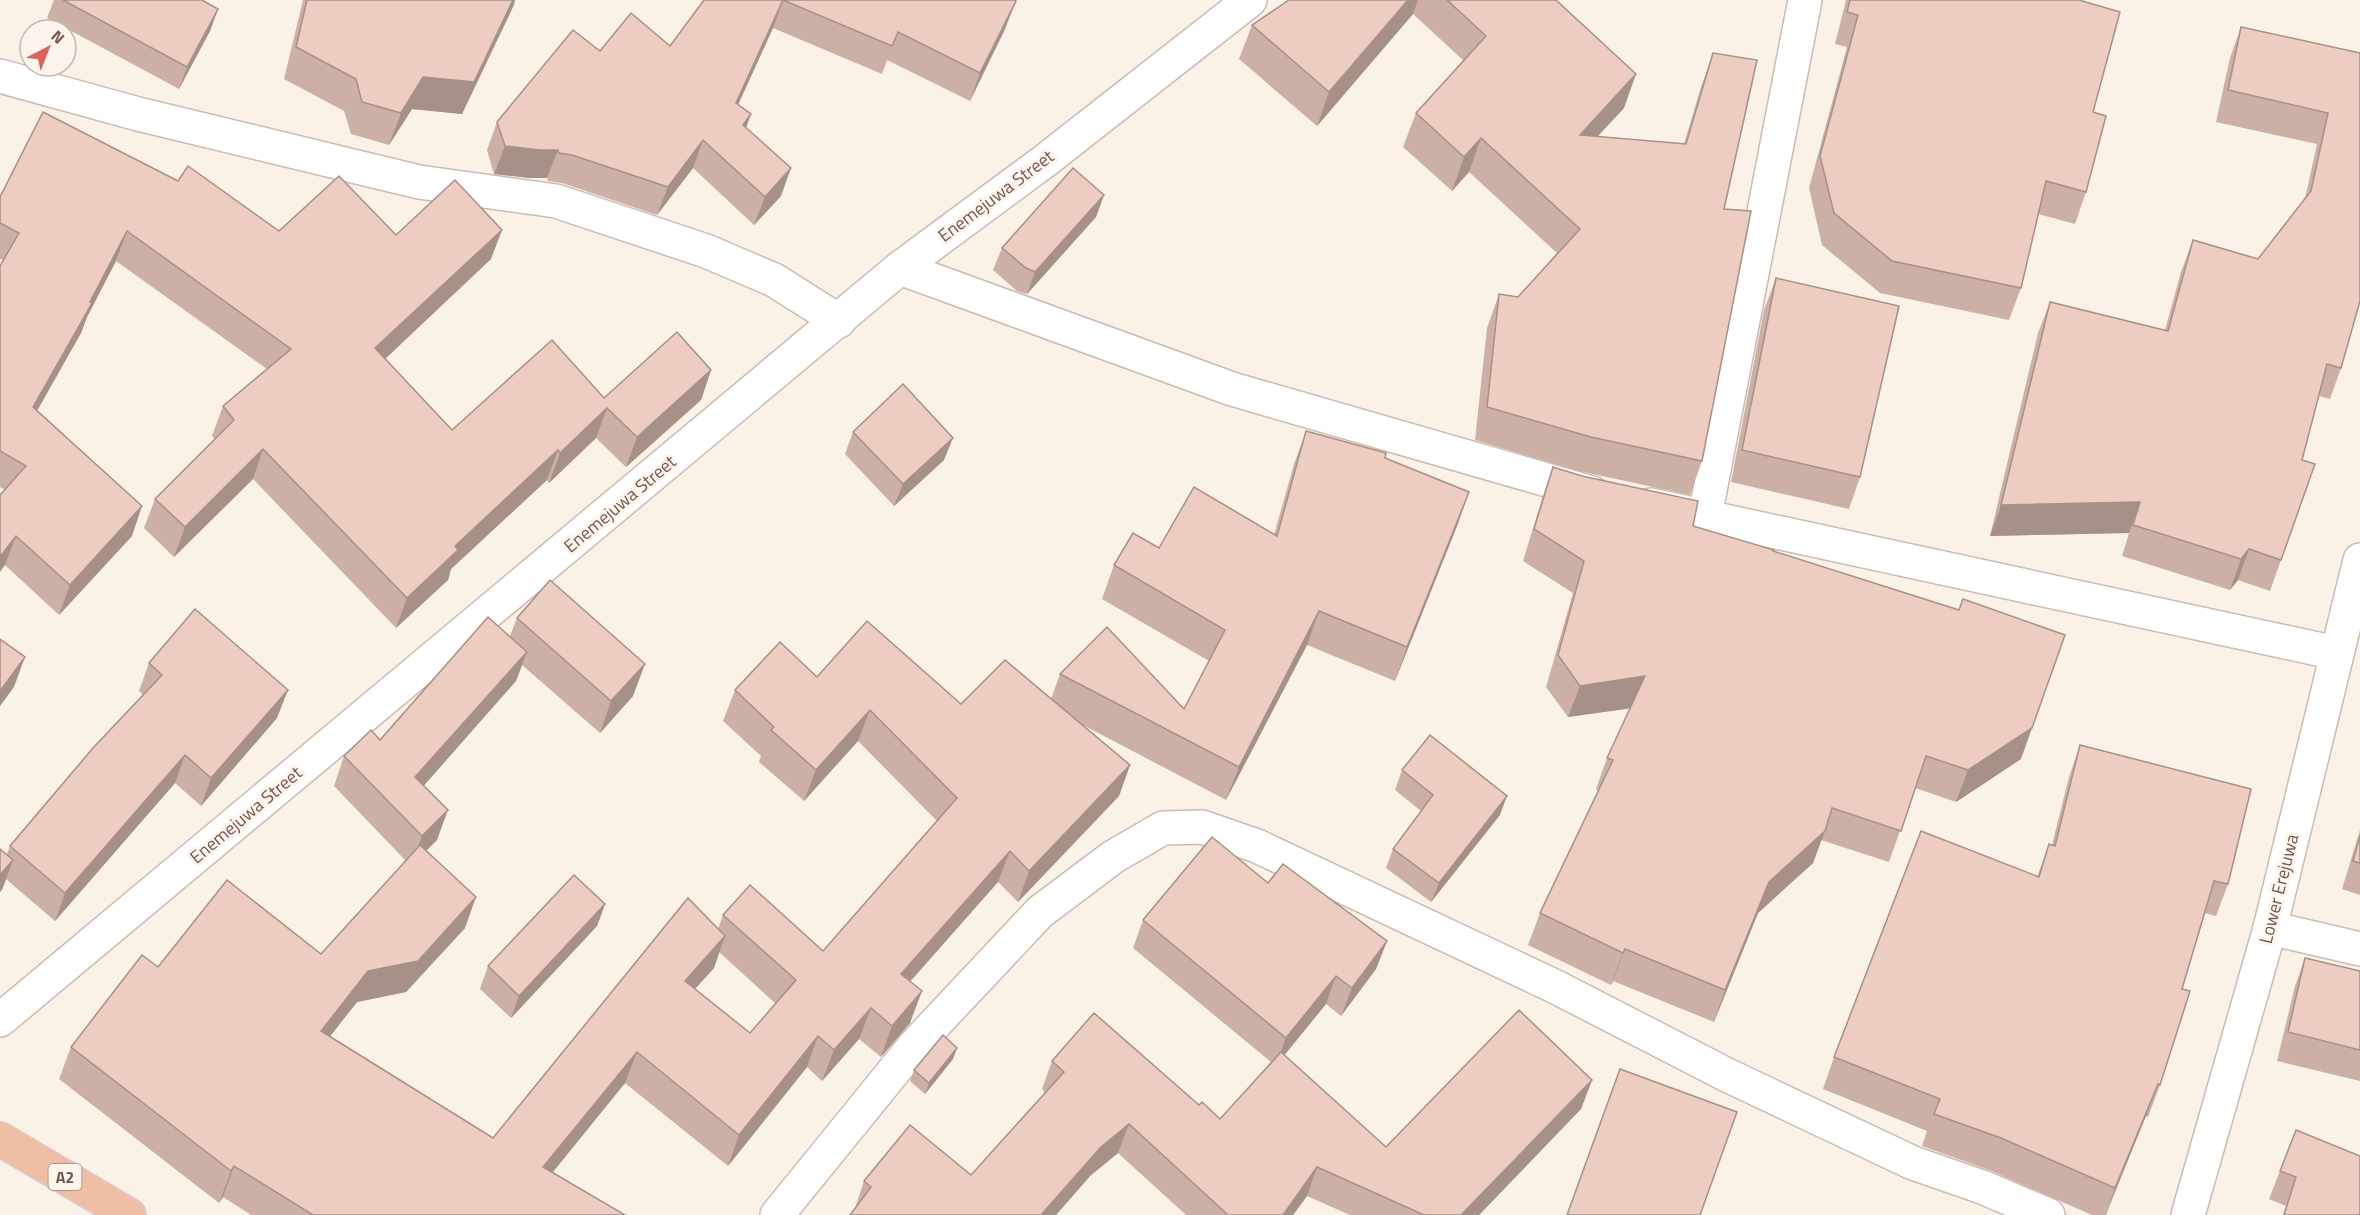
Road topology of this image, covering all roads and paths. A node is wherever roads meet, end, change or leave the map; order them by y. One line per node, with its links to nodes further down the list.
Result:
1 (1250, 0): 4 (street, Enemejuwa Street)
2 (1805, 0): 6 (street)
3 (0, 76): 5 (street)
4 (900, 268): 5 (street, Enemejuwa Street); 6 (street)
5 (839, 321): 11 (street, Enemejuwa Street)
6 (1705, 516): 8 (street)
7 (2360, 560): 8 (street, Lower Erejuwa)
8 (2336, 654): 9 (street, Lower Erejuwa)
9 (2270, 928): 10 (street); 16 (street, Lower Erejuwa)
10 (2360, 949)
11 (0, 1020)
12 (0, 1139): 13 (highway, A2)
13 (129, 1215)
14 (777, 1215): 15 (street)
15 (2048, 1215)
16 (2188, 1215)

